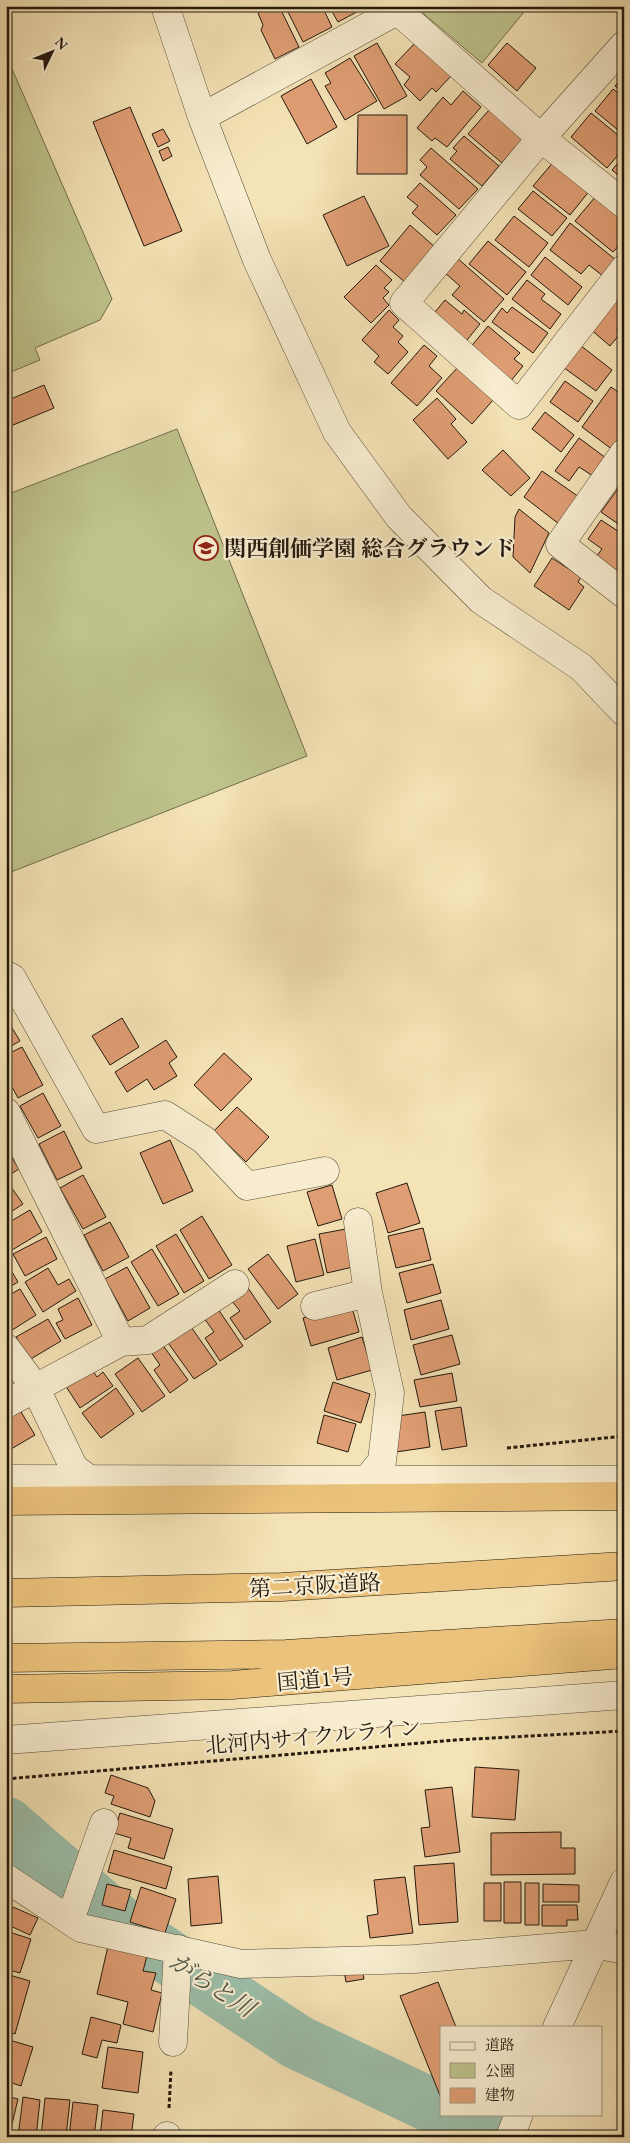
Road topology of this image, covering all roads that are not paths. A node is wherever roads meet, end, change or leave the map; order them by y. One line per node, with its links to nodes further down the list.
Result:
1 (165, 6): 4 (street)
2 (402, 9): 4 (street); 5 (street)
3 (624, 45): 5 (street)
4 (202, 117): 10 (street)
5 (541, 138): 6 (street); 7 (street)
6 (624, 204)
7 (624, 269)
8 (624, 453): 9 (street)
9 (624, 594)
10 (624, 712)
11 (6, 975): 13 (street)
12 (6, 1112): 18 (street)
13 (325, 1171)
14 (358, 1222): 16 (street)
15 (235, 1284): 18 (street)
16 (368, 1293): 17 (street); 24 (street)
17 (315, 1306)
18 (121, 1342): 20 (street)
19 (6, 1348): 20 (street)
20 (35, 1387): 21 (street); 23 (street)
21 (6, 1404)
22 (6, 1479): 23 (street)
23 (89, 1479): 24 (street)
24 (367, 1480): 25 (street)
25 (624, 1480)
26 (624, 1496): 27 (highway)
27 (6, 1501)
28 (624, 1566): 29 (highway, 第二京阪道路)
29 (6, 1593)
30 (624, 1633): 32 (highway)
31 (624, 1654): 33 (highway, 国道1号)
32 (6, 1658)
33 (6, 1689)
34 (624, 1695): 35 (street)
35 (6, 1740)
36 (104, 1823): 39 (street)
37 (6, 1878): 39 (street)
38 (624, 1882): 40 (street)
39 (70, 1920): 41 (street)
40 (594, 1944): 41 (street); 42 (street); 43 (street)
41 (178, 1949): 44 (street)
42 (624, 1950)
43 (557, 2026)
44 (173, 2042)
45 (518, 2116): 46 (street)
46 (510, 2137)

